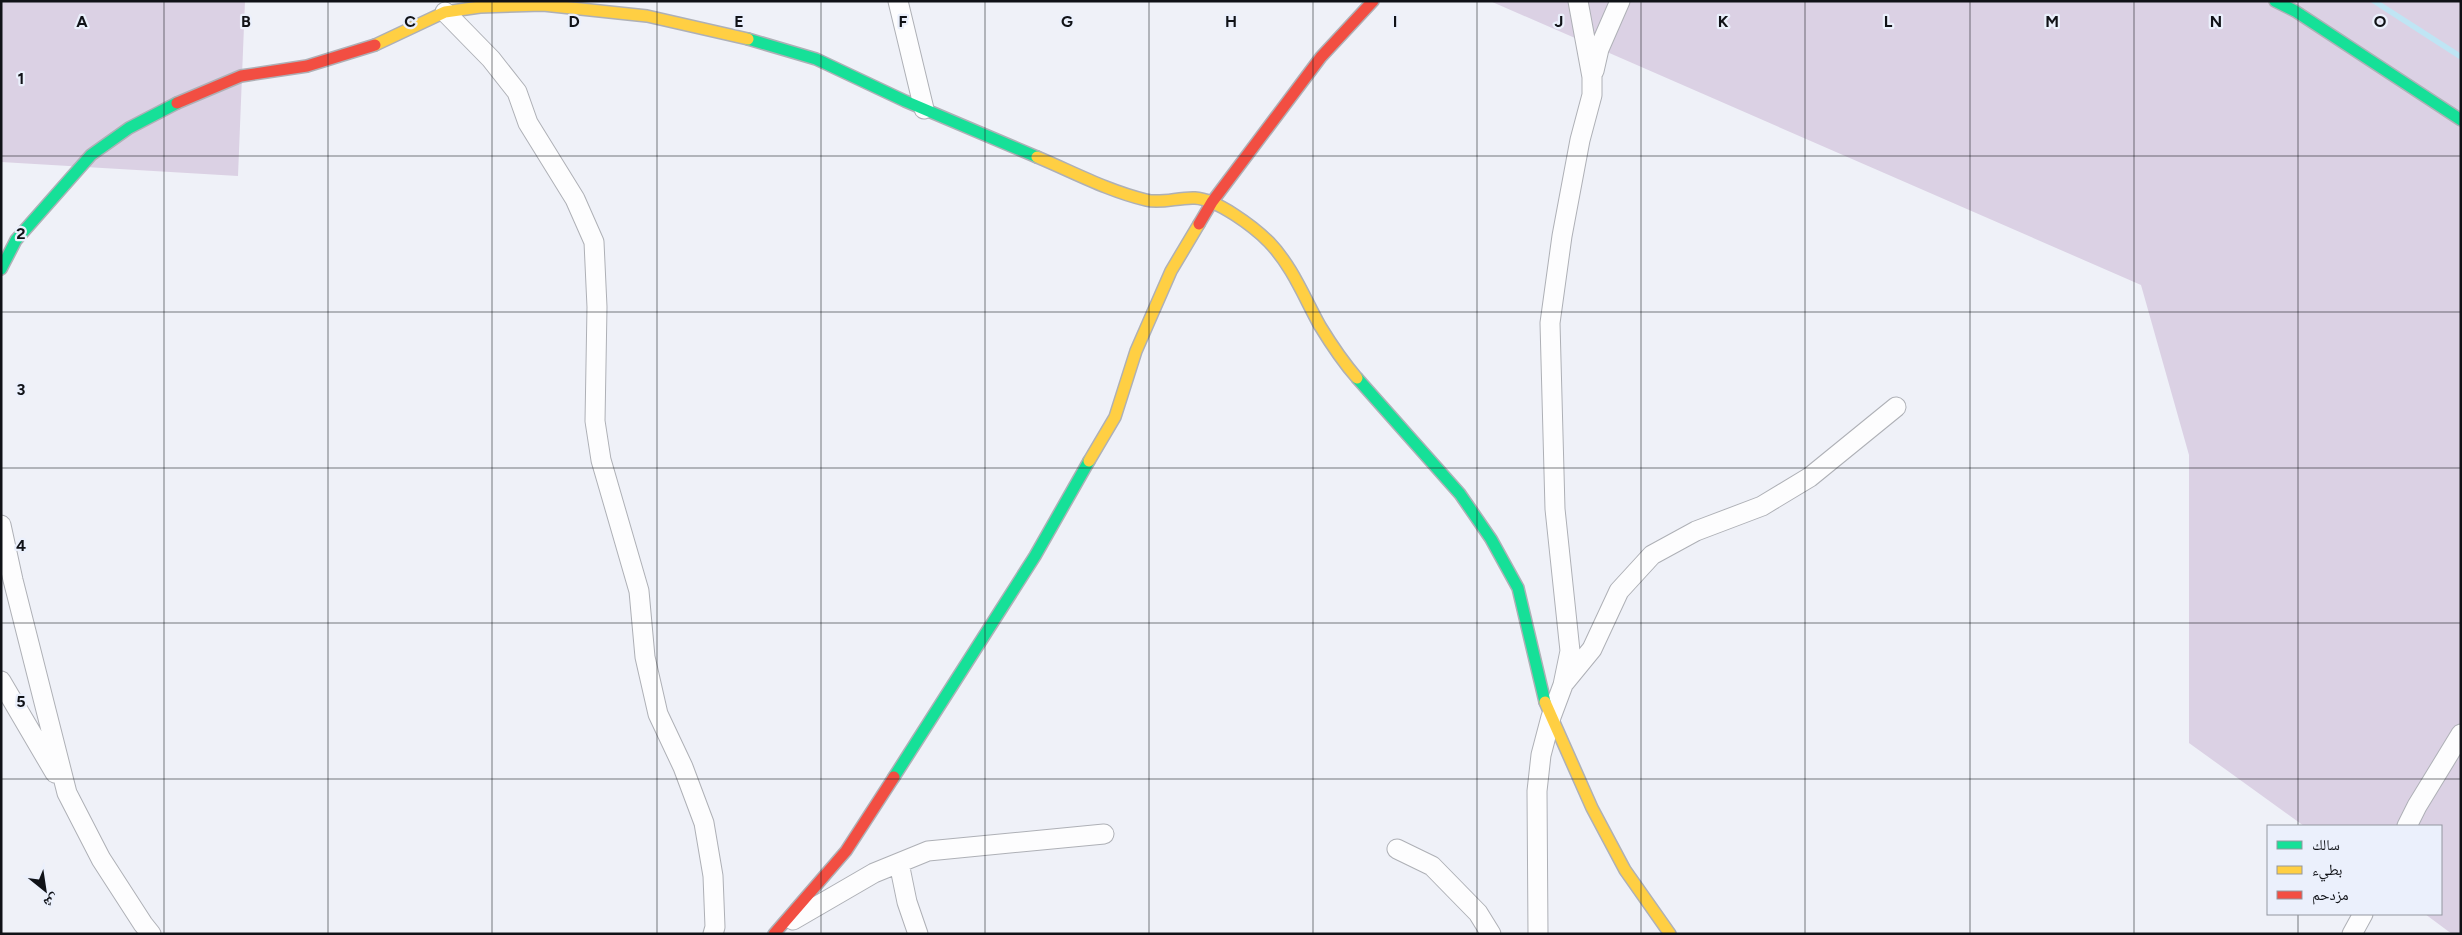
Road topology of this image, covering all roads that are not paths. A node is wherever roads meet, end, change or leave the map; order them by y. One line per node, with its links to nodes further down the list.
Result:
1 (603, 1): 8 (street)
2 (1373, 1): 13 (street)
3 (1578, 1): 10 (street)
4 (1620, 1): 10 (street)
5 (2275, 1): 12 (street)
6 (897, 6): 11 (street)
7 (444, 7): 8 (street); 9 (street); 29 (street)
8 (647, 16): 11 (street)
9 (420, 24): 14 (street)
10 (1592, 77): 18 (street)
11 (924, 109): 13 (street)
12 (2461, 120)
13 (1212, 202): 19 (street); 27 (street)
14 (1, 269)
15 (1896, 407): 18 (street)
16 (1, 525): 21 (street)
17 (1, 681): 21 (street)
18 (1563, 685): 19 (street)
19 (1551, 717): 32 (street); 33 (street)
20 (2461, 734): 22 (street)
21 (67, 793): 28 (street)
22 (2408, 825)
23 (1104, 834): 25 (street)
24 (1397, 849): 31 (street)
25 (899, 863): 27 (street); 30 (street)
26 (2362, 915): 34 (street)
27 (777, 930)
28 (151, 934)
29 (713, 934)
30 (918, 934)
31 (1491, 934)
32 (1538, 934)
33 (1670, 934)
34 (2352, 934)

